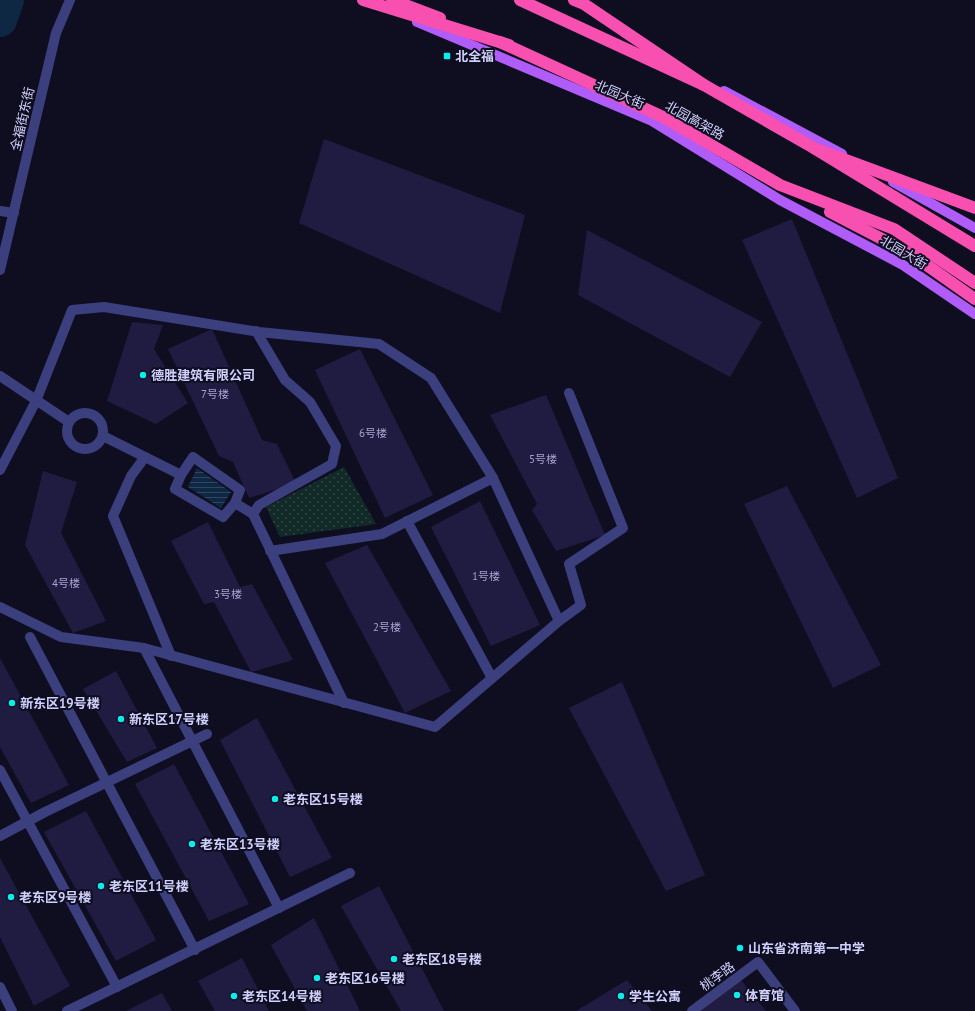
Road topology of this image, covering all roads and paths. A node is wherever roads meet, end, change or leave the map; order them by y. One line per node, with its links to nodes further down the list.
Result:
1 (70, 0): 13 (street, 全福街东街)
2 (364, 0): 7 (highway, bridge); 19 (main road, 北园大街)
3 (392, 0): 7 (highway, 北园高架路, bridge)
4 (520, 0): 8 (highway, bridge)
5 (532, 0): 14 (main road)
6 (574, 0): 8 (highway, bridge)
7 (509, 45): 10 (highway, 北园高架路)
8 (704, 85): 9 (highway)
9 (814, 148): 11 (highway, bridge); 15 (highway, bridge)
10 (780, 185): 17 (highway, 北园高架路); 18 (highway)
11 (975, 208)
12 (0, 211): 13 (street)
13 (14, 213): 16 (street, 全福街东街)
14 (975, 228)
15 (975, 246)
16 (0, 270)
17 (975, 283)
18 (975, 299)
19 (975, 314)
20 (256, 332): 23 (street); 29 (street); 31 (street)
21 (0, 376): 23 (street)
22 (569, 393): 35 (street)
23 (36, 401): 24 (street); 27 (street)
24 (69, 422): 25 (street); 25 (street)
25 (103, 436): 26 (street)
26 (145, 457): 28 (street); 38 (street)
27 (0, 470)
28 (181, 475): 30 (street); 30 (street)
29 (493, 478): 32 (street); 35 (street)
30 (235, 503): 31 (street)
31 (252, 514): 33 (street)
32 (407, 521): 33 (street); 39 (street)
33 (270, 551): 40 (street)
34 (0, 607): 37 (street)
35 (559, 621): 39 (street)
36 (30, 637): 44 (street)
37 (144, 648): 38 (street); 42 (street)
38 (171, 656): 40 (street)
39 (492, 678): 40 (street)
40 (344, 703)
41 (207, 734): 42 (street)
42 (192, 741): 44 (street); 48 (street)
43 (0, 770): 45 (street)
44 (107, 782): 45 (street); 49 (street)
45 (28, 822): 46 (street); 51 (street)
46 (0, 836)
47 (350, 873): 48 (street)
48 (279, 908): 49 (street)
49 (195, 950): 51 (street)
50 (0, 987): 52 (street)
51 (117, 987): 53 (street)
52 (12, 1011)
53 (67, 1011)
54 (692, 1011): 55 (street, 桃李路)
55 (795, 1011)

